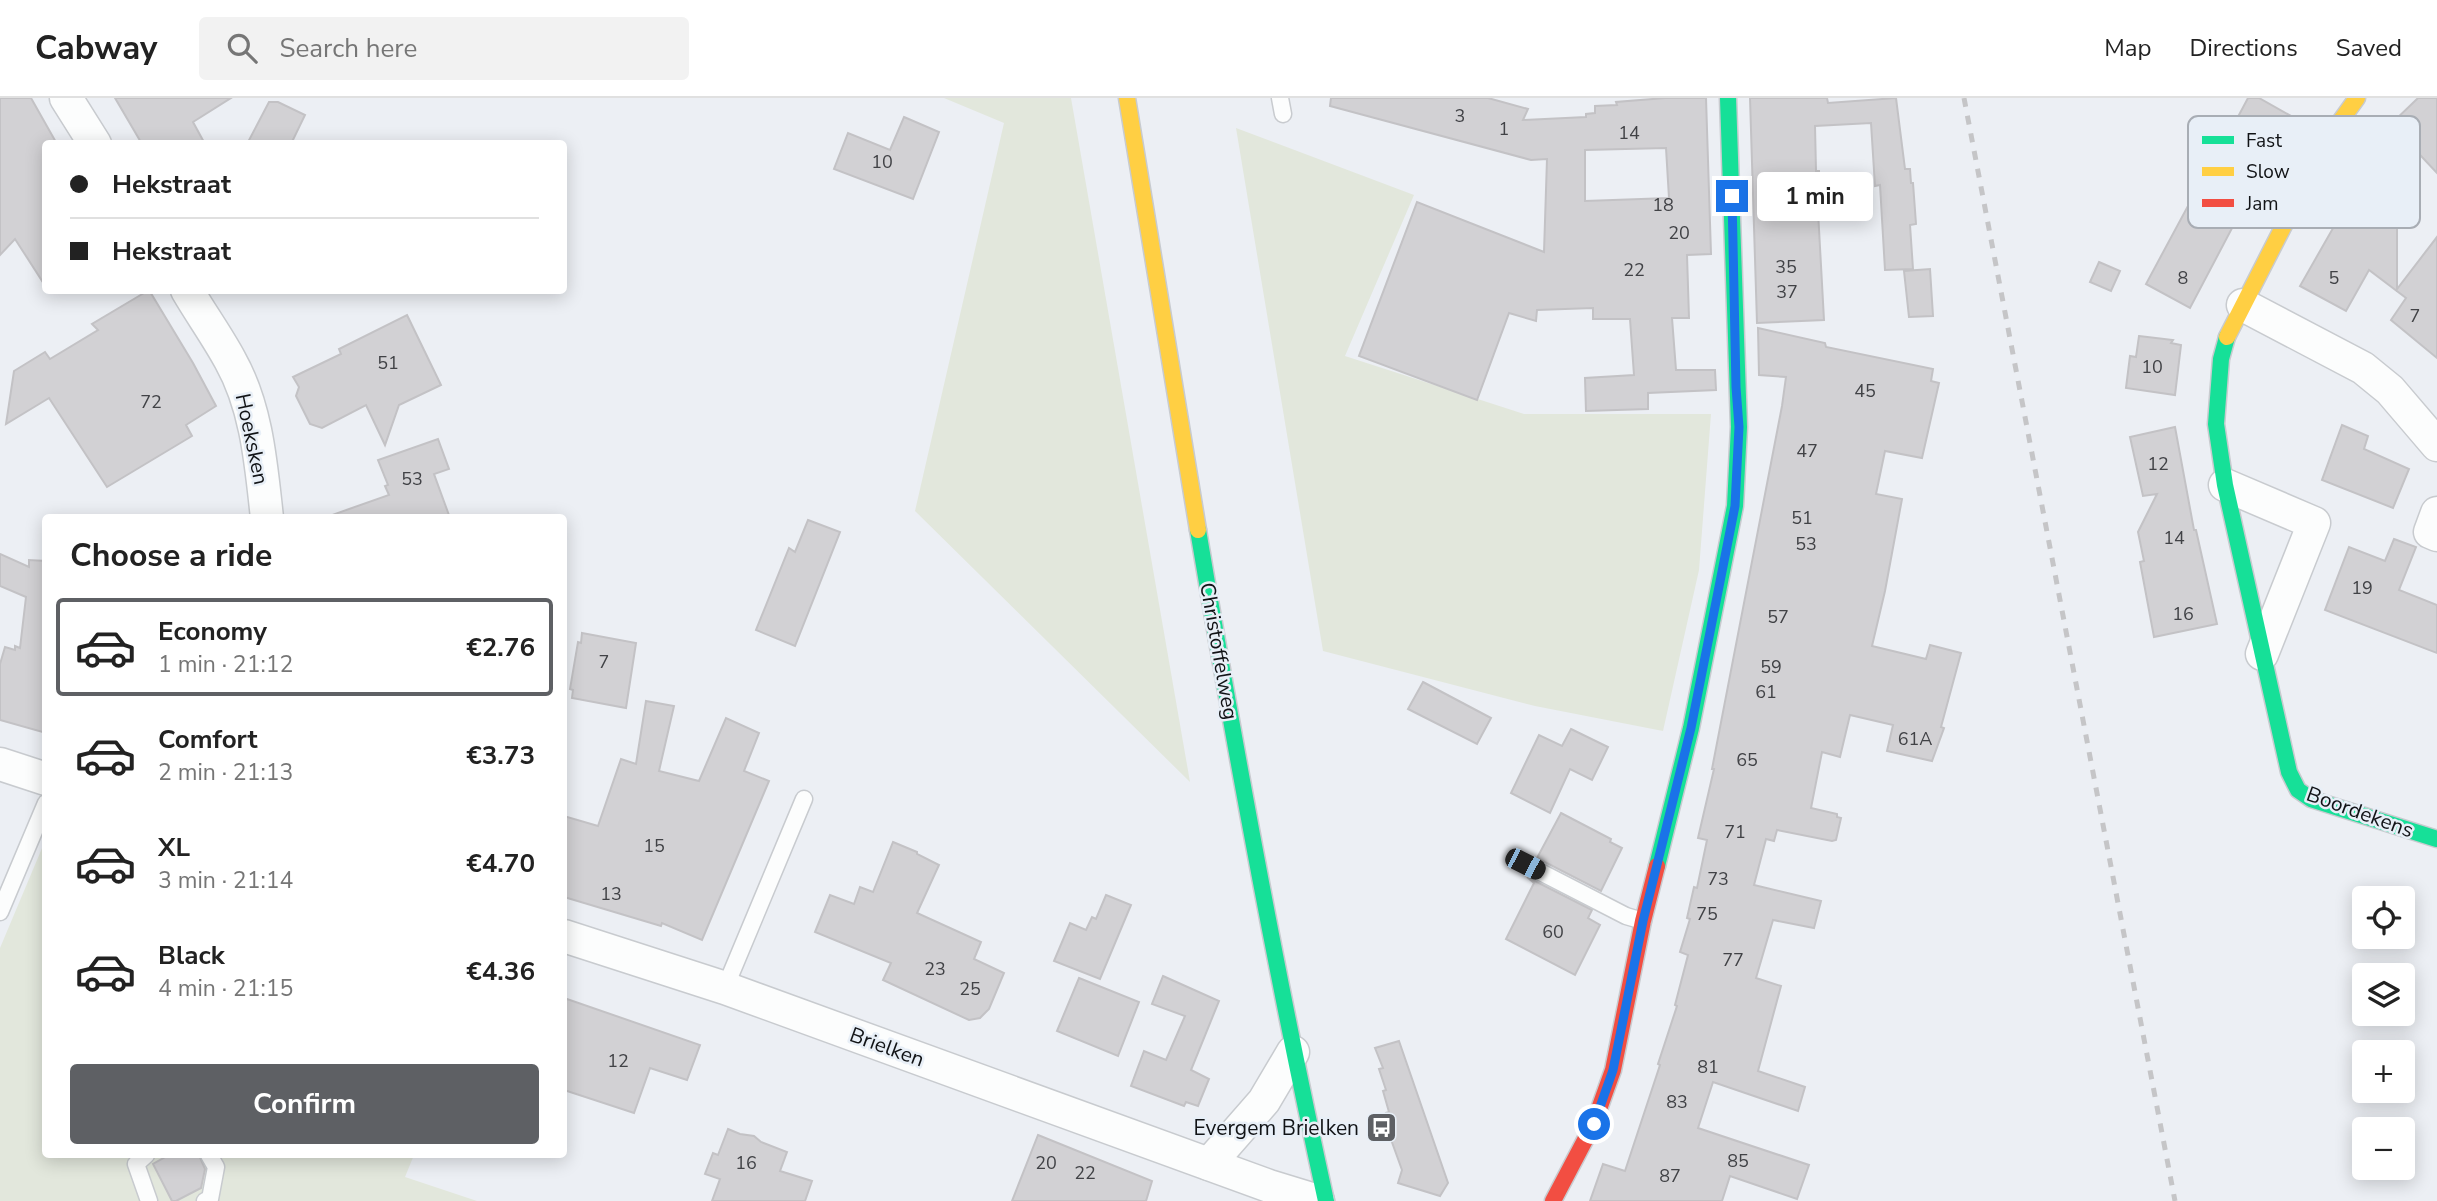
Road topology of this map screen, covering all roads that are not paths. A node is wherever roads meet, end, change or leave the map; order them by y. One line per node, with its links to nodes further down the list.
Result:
1 (66, 98): 6 (street)
2 (1127, 98): 26 (street, Christoffelweg)
3 (1728, 98): 23 (street)
4 (2357, 98): 5 (street, Boordekens)
5 (2344, 116)
6 (92, 140)
7 (2282, 228): 9 (street, Boordekens)
8 (189, 294): 13 (street, Hoeksken)
9 (2243, 305): 10 (street); 11 (street, Boordekens)
10 (2437, 445)
11 (2225, 485): 15 (street, Boordekens); 15 (street)
12 (2437, 513): 14 (street)
13 (267, 514)
14 (2437, 535)
15 (2262, 653): 20 (street, Boordekens)
16 (0, 764): 17 (street)
17 (42, 778)
18 (804, 799): 25 (lane)
19 (42, 812): 22 (lane)
20 (2437, 839)
21 (1525, 864): 23 (lane)
22 (0, 912)
23 (1643, 921): 34 (street)
24 (567, 937): 25 (street, Brielken)
25 (725, 988): 29 (street, Brielken)
26 (1293, 1052): 29 (street); 33 (street, Christoffelweg)
27 (143, 1158): 30 (lane)
28 (211, 1158): 31 (lane)
29 (1209, 1164): 32 (street, Brielken)
30 (149, 1201)
31 (205, 1201)
32 (1318, 1201)
33 (1326, 1201)
34 (1553, 1201)

